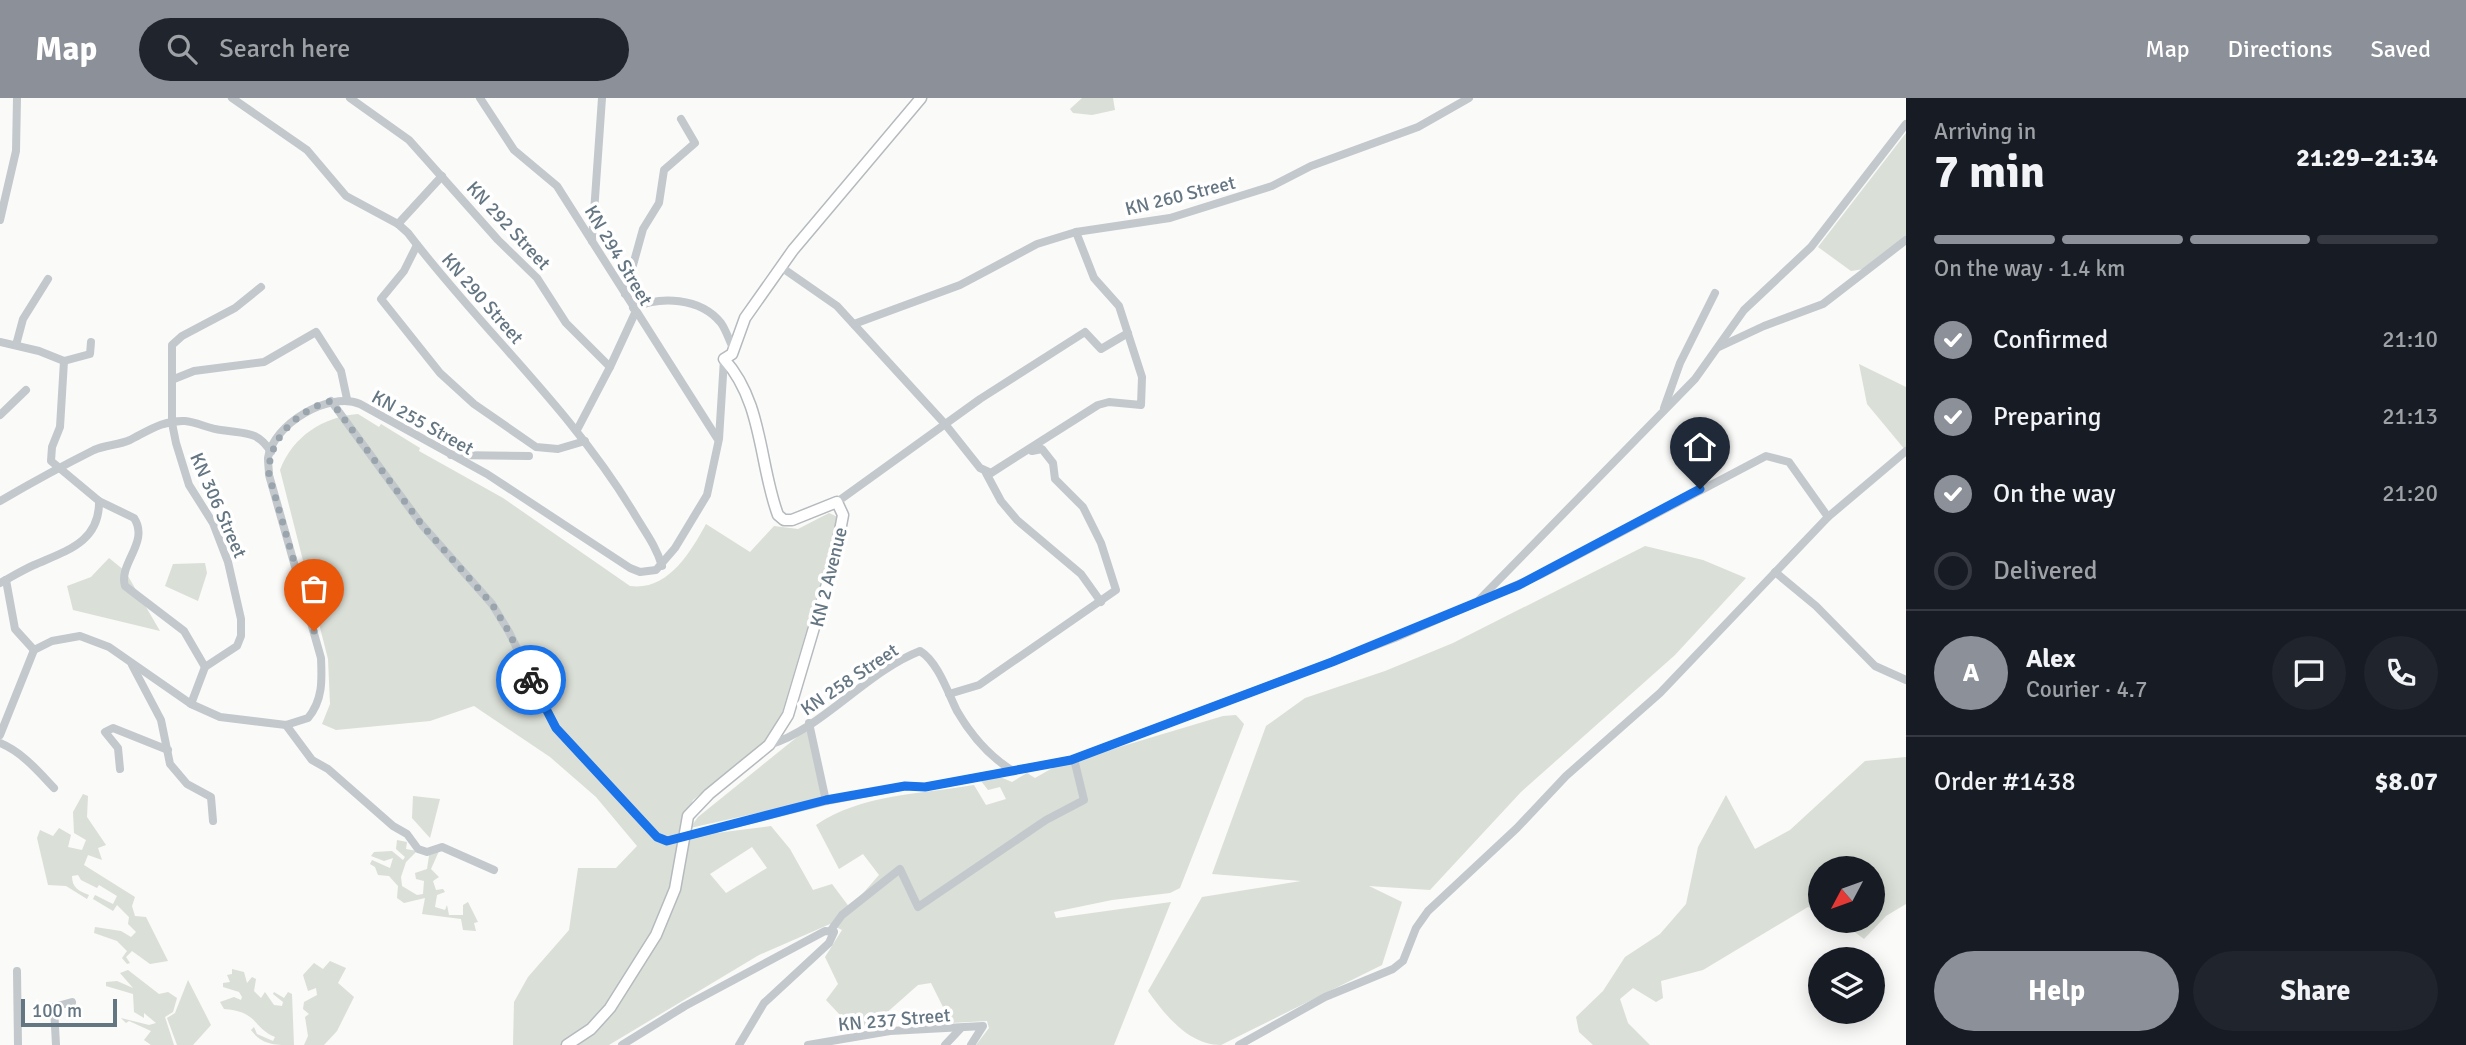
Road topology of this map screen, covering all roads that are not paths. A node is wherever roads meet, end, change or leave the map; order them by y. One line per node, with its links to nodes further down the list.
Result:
1 (17, 98): 11 (street)
2 (232, 98): 12 (street, KN 290 Street)
3 (351, 98): 10 (street, KN 292 Street)
4 (480, 98): 15 (street, KN 294 Street)
5 (602, 98): 15 (street)
6 (921, 98): 17 (main road)
7 (1469, 98): 13 (street, KN 260 Street)
8 (681, 119): 21 (street)
9 (1906, 124): 29 (street)
10 (442, 176): 12 (street); 32 (street, KN 292 Street)
11 (0, 220)
12 (398, 224): 16 (street, KN 290 Street)
13 (1076, 232): 23 (street, KN 260 Street); 24 (street)
14 (1906, 240): 29 (street)
15 (592, 241): 21 (street, KN 294 Street)
16 (417, 245): 41 (street, KN 290 Street); 43 (street)
17 (781, 267): 23 (street); 28 (main road)
18 (48, 279): 27 (street)
19 (261, 287): 33 (street, KN 306 Street)
20 (1715, 293): 37 (street)
21 (625, 294): 22 (street, KN 294 Street)
22 (634, 311): 28 (street); 32 (street); 42 (street, KN 294 Street)
23 (854, 324): 40 (street)
24 (1128, 334): 40 (street); 44 (street)
25 (0, 342): 27 (street)
26 (91, 342): 31 (street)
27 (16, 345): 31 (street)
28 (733, 348): 30 (main road)
29 (1717, 349): 37 (street)
30 (724, 359): 42 (street); 53 (main road, KN 2 Avenue)
31 (64, 361): 49 (street)
32 (610, 367): 41 (street)
33 (174, 379): 35 (street); 39 (street, KN 306 Street)
34 (26, 390): 38 (street)
35 (347, 399): 36 (street, KN 255 Street); 47 (street, KN 255 Street)
36 (331, 401): 46 (street, KN 255 Street); 78 (street)
37 (1663, 411): 59 (street)
38 (0, 415)
39 (172, 423): 46 (street); 49 (street); 62 (street, KN 306 Street)
40 (945, 424): 50 (street); 53 (street)
41 (577, 430): 43 (street, KN 290 Street)
42 (719, 439): 55 (street)
43 (585, 441): 55 (street, KN 290 Street)
44 (1027, 451): 50 (street); 58 (street)
45 (1906, 451): 54 (street)
46 (271, 452): 67 (street)
47 (450, 455): 48 (street); 55 (street, KN 255 Street)
48 (528, 456)
49 (55, 468): 51 (street); 52 (street)
50 (986, 473): 58 (street)
51 (0, 501)
52 (99, 501): 57 (street); 62 (street)
53 (837, 502): 70 (main road, KN 2 Avenue)
54 (1828, 517): 56 (street); 59 (street)
55 (663, 566)
56 (1775, 572): 63 (street); 94 (street)
57 (3, 582): 60 (street)
58 (1101, 602): 64 (street)
59 (1473, 606): 72 (street)
60 (34, 650): 61 (street); 68 (street)
61 (131, 663): 65 (street); 71 (street)
62 (205, 667): 65 (street)
63 (1906, 680)
64 (949, 694): 66 (street, KN 258 Street); 74 (street, KN 258 Street)
65 (191, 704): 67 (street)
66 (809, 723): 70 (street, KN 258 Street); 76 (street)
67 (286, 725): 79 (street)
68 (0, 735)
69 (0, 743): 75 (street)
70 (769, 746): 78 (main road, KN 2 Avenue)
71 (168, 750): 73 (street); 77 (street)
72 (1074, 759): 74 (street); 80 (street)
73 (120, 769)
74 (1013, 771): 76 (street)
75 (54, 789)
76 (826, 800): 78 (street)
77 (213, 821)
78 (686, 837): 84 (main road, KN 2 Avenue)
79 (494, 870)
80 (831, 930): 89 (street); 90 (street)
81 (17, 971): 85 (street)
82 (72, 1002): 86 (street)
83 (961, 1028): 91 (street, KN 237 Street); 92 (street); 93 (street, KN 237 Street)
84 (591, 1029): 87 (main road, KN 2 Avenue); 88 (street)
85 (18, 1045)
86 (56, 1045)
87 (567, 1045)
88 (582, 1045)
89 (622, 1045)
90 (739, 1045)
91 (808, 1045)
92 (945, 1045)
93 (971, 1045)
94 (1238, 1045)

